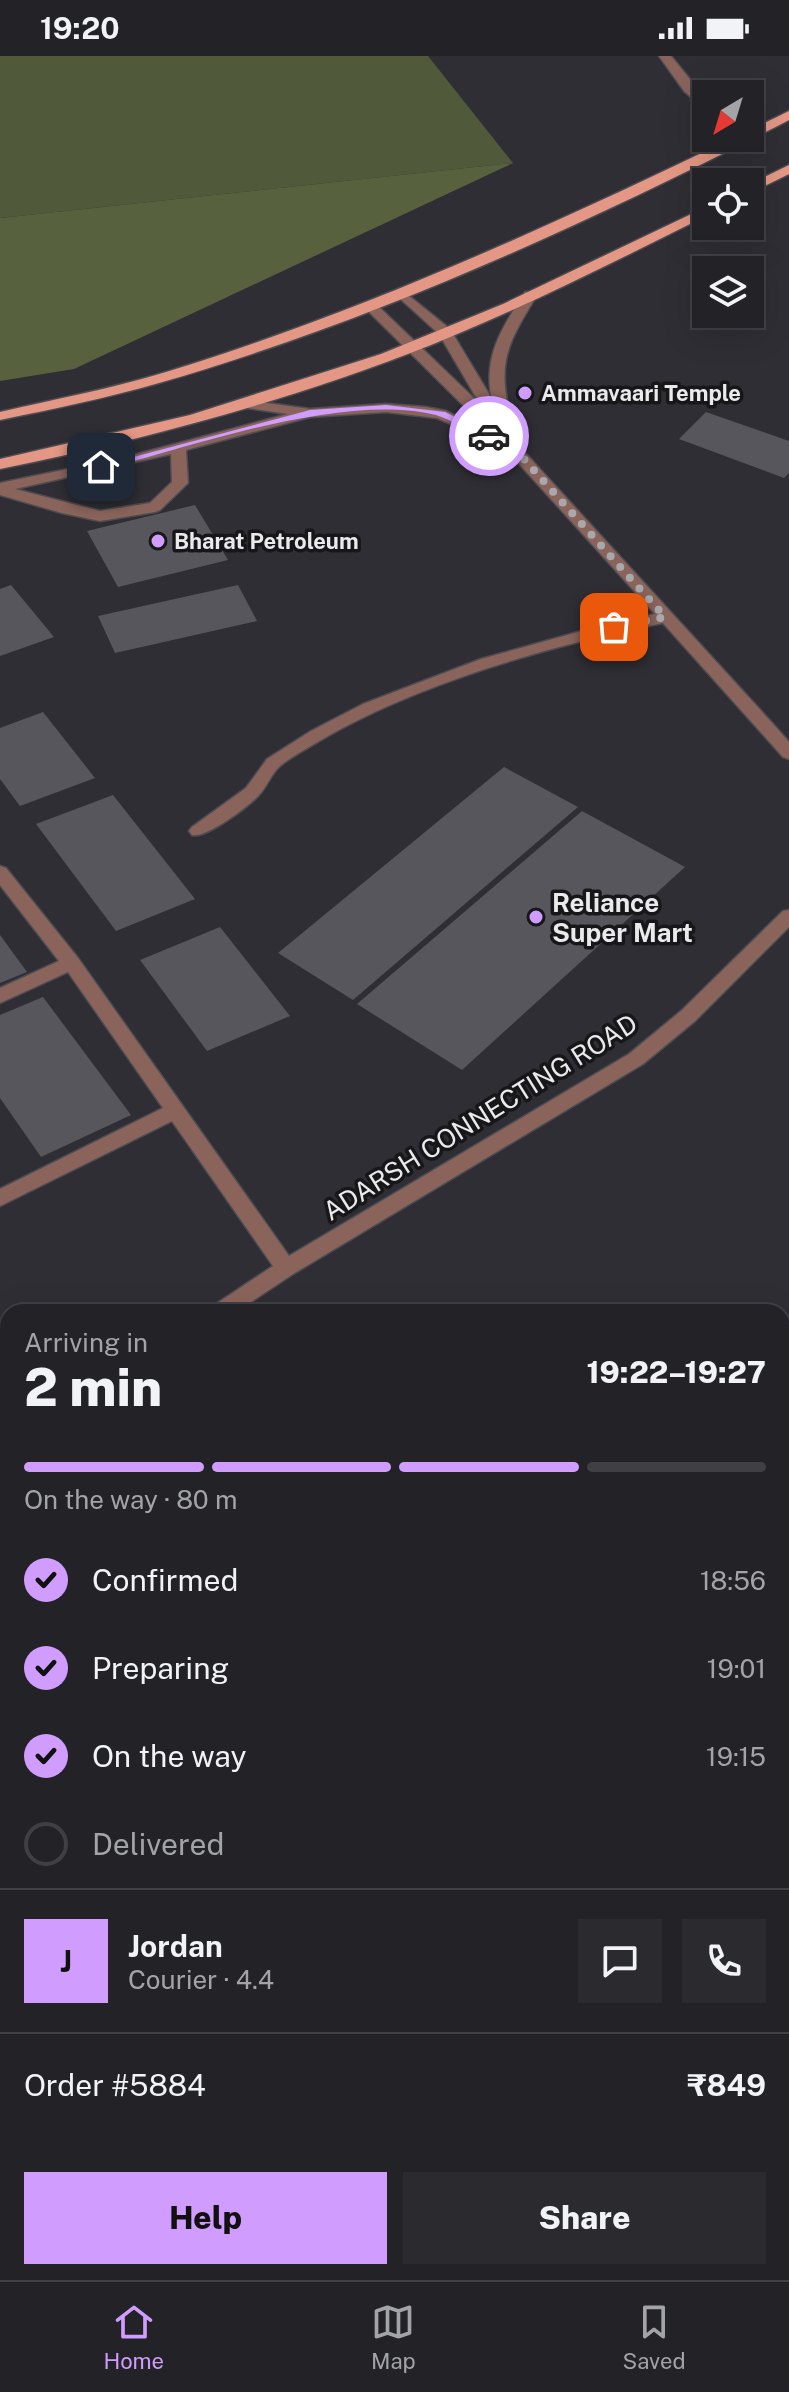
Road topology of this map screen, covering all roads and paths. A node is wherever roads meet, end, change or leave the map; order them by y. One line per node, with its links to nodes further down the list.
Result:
1 (665, 56): 2 (street)
2 (692, 92)
3 (789, 115): 4 (main road)
4 (764, 128)
5 (714, 152): 9 (main road)
6 (789, 169): 7 (main road)
7 (764, 182)
8 (692, 218): 10 (main road)
9 (403, 295): 11 (main road); 12 (street)
10 (530, 295): 12 (main road); 18 (street)
11 (371, 307): 13 (street); 16 (main road)
12 (445, 332): 13 (main road); 18 (street)
13 (415, 345): 14 (main road); 18 (street)
14 (246, 404): 15 (street); 19 (main road)
15 (310, 413): 17 (street); 18 (street)
16 (0, 416)
17 (178, 448): 20 (street); 20 (street)
18 (514, 448): 21 (street)
19 (0, 464)
20 (0, 489)
21 (665, 617): 22 (street); 23 (street)
22 (789, 753)
23 (198, 831)
24 (0, 872): 26 (street)
25 (789, 916): 30 (street, ADARSH CONNECTING ROAD)
26 (71, 963): 27 (street); 28 (street)
27 (0, 996)
28 (176, 1110): 29 (street); 30 (street)
29 (0, 1198)
30 (286, 1268): 31 (street, ADARSH CONNECTING ROAD)
31 (232, 1304)

